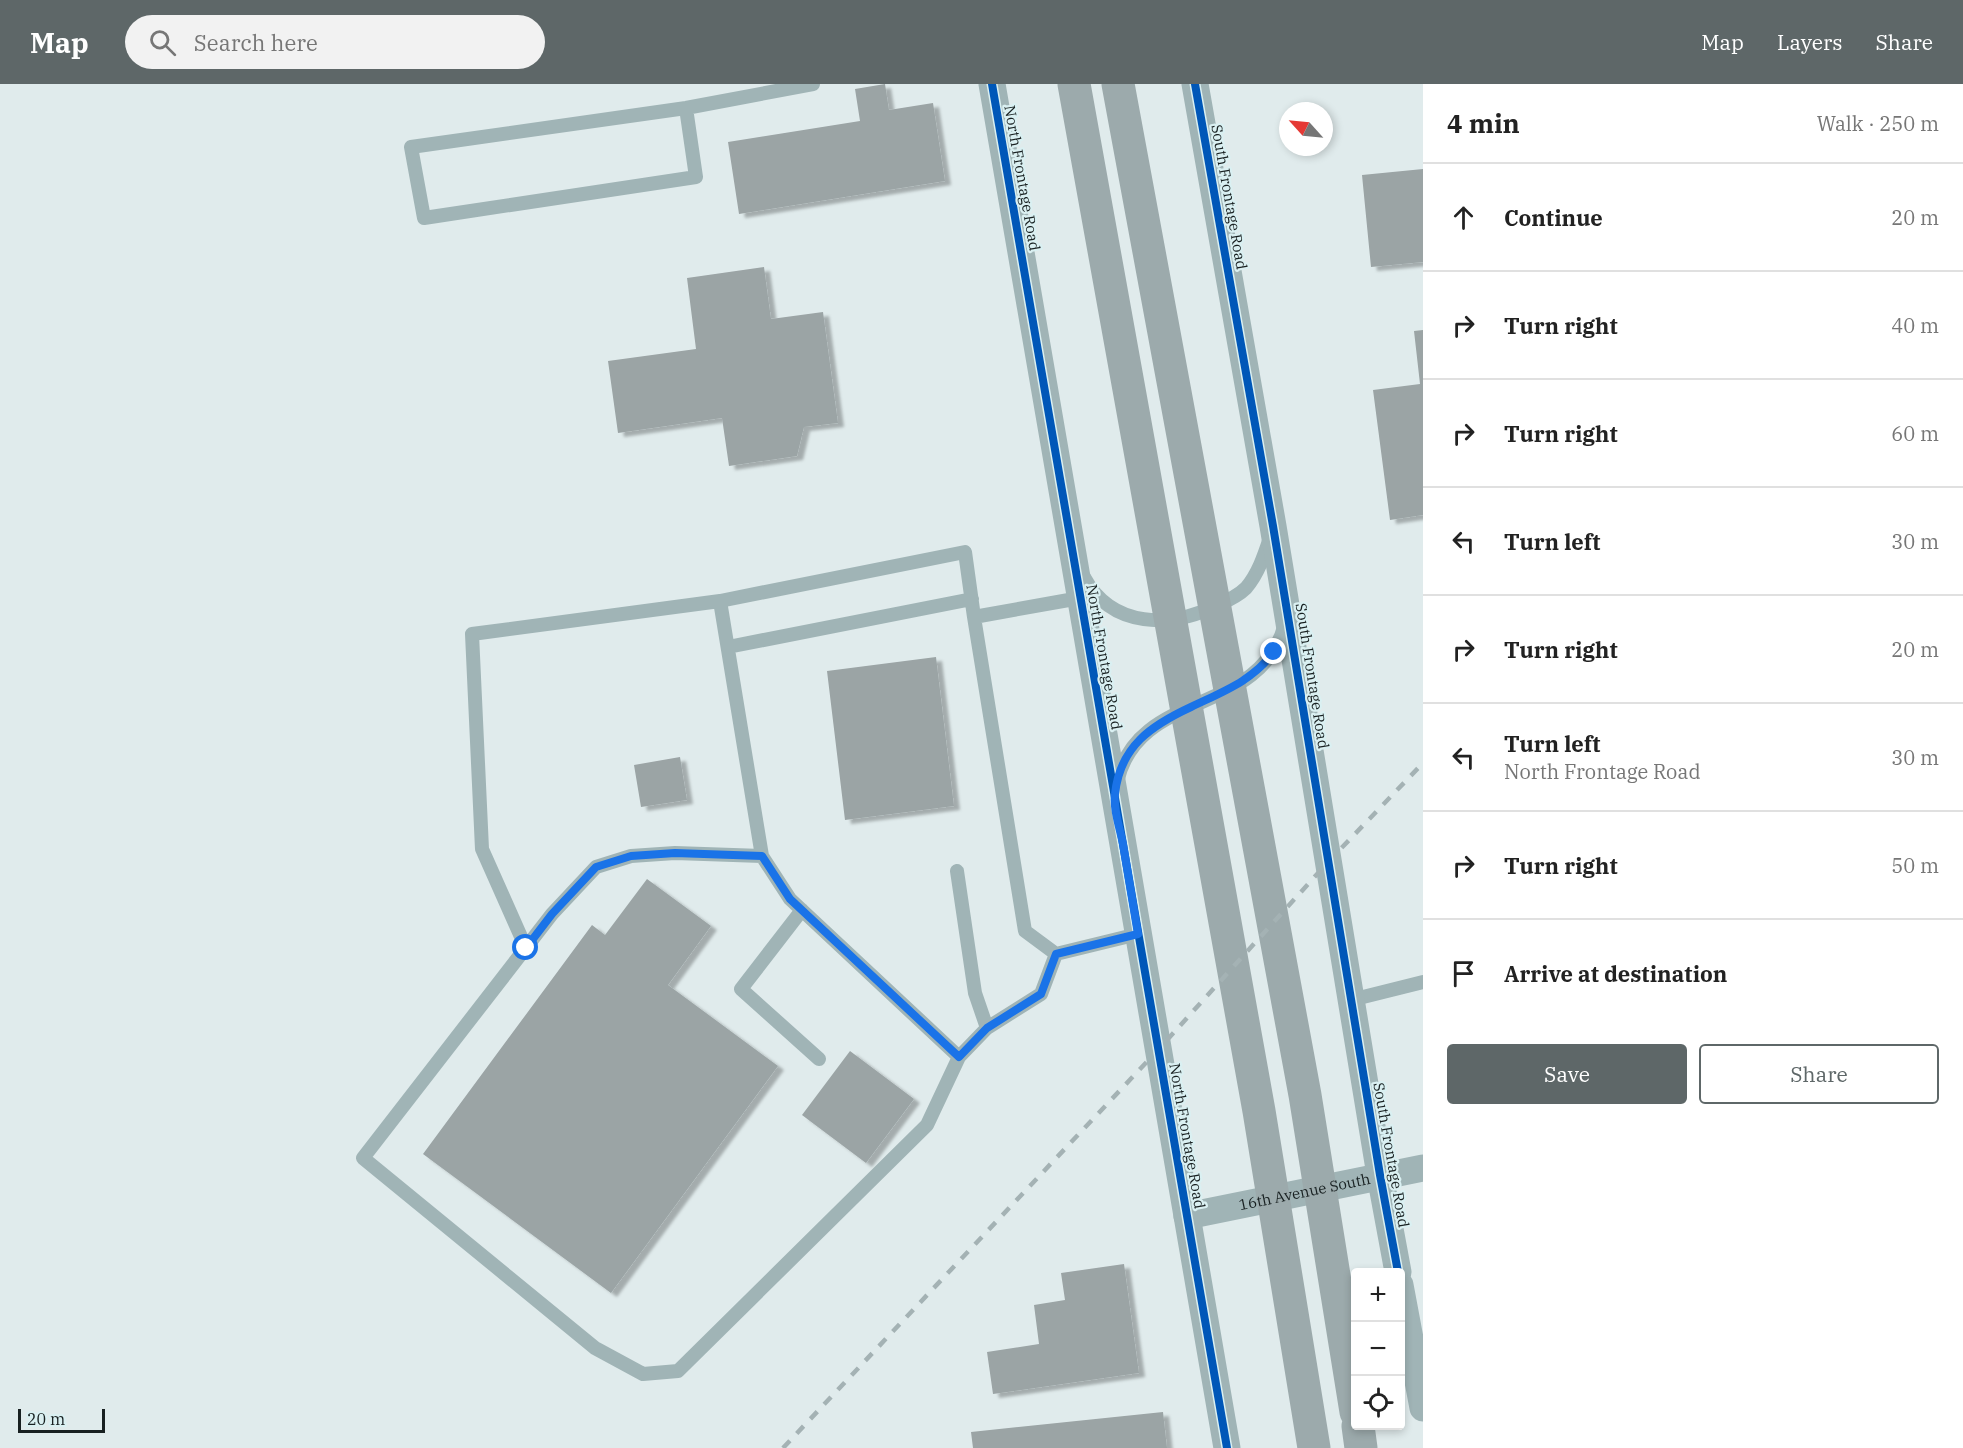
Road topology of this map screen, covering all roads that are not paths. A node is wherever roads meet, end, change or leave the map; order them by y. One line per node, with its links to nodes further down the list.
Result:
1 (813, 84): 6 (lane)
2 (992, 84): 8 (street, North Frontage Road)
3 (1074, 84): 36 (highway)
4 (1118, 84): 32 (highway)
5 (1195, 84): 7 (street, South Frontage Road)
6 (686, 108): 6 (lane)
7 (1274, 526): 8 (lane); 12 (street, South Frontage Road)
8 (1073, 557): 9 (street, North Frontage Road)
9 (1080, 598): 13 (lane); 15 (street, North Frontage Road)
10 (972, 599): 11 (lane); 13 (lane); 14 (lane)
11 (720, 601): 14 (lane); 20 (lane)
12 (1287, 612): 15 (lane); 23 (street, South Frontage Road)
13 (974, 617): 21 (lane)
14 (728, 647): 16 (lane)
15 (1114, 796): 19 (street, North Frontage Road)
16 (762, 856): 18 (lane); 20 (lane)
17 (957, 871): 24 (lane)
18 (802, 910): 25 (lane); 26 (lane)
19 (1138, 934): 21 (lane); 29 (street, North Frontage Road)
20 (526, 948): 25 (lane)
21 (1056, 954): 24 (lane)
22 (1423, 982): 23 (lane)
23 (1352, 1000): 28 (street, South Frontage Road)
24 (987, 1028): 25 (lane)
25 (959, 1057)
26 (819, 1059)
27 (1423, 1168): 28 (street, 16th Avenue South)
28 (1380, 1175): 29 (street, 16th Avenue South); 30 (street, South Frontage Road)
29 (1187, 1216): 35 (street, North Frontage Road)
30 (1397, 1268)
31 (1405, 1307): 33 (street)
32 (1351, 1381)
33 (1423, 1408)
34 (1359, 1430): 37 (highway)
35 (1227, 1448)
36 (1314, 1448)
37 (1361, 1448)

